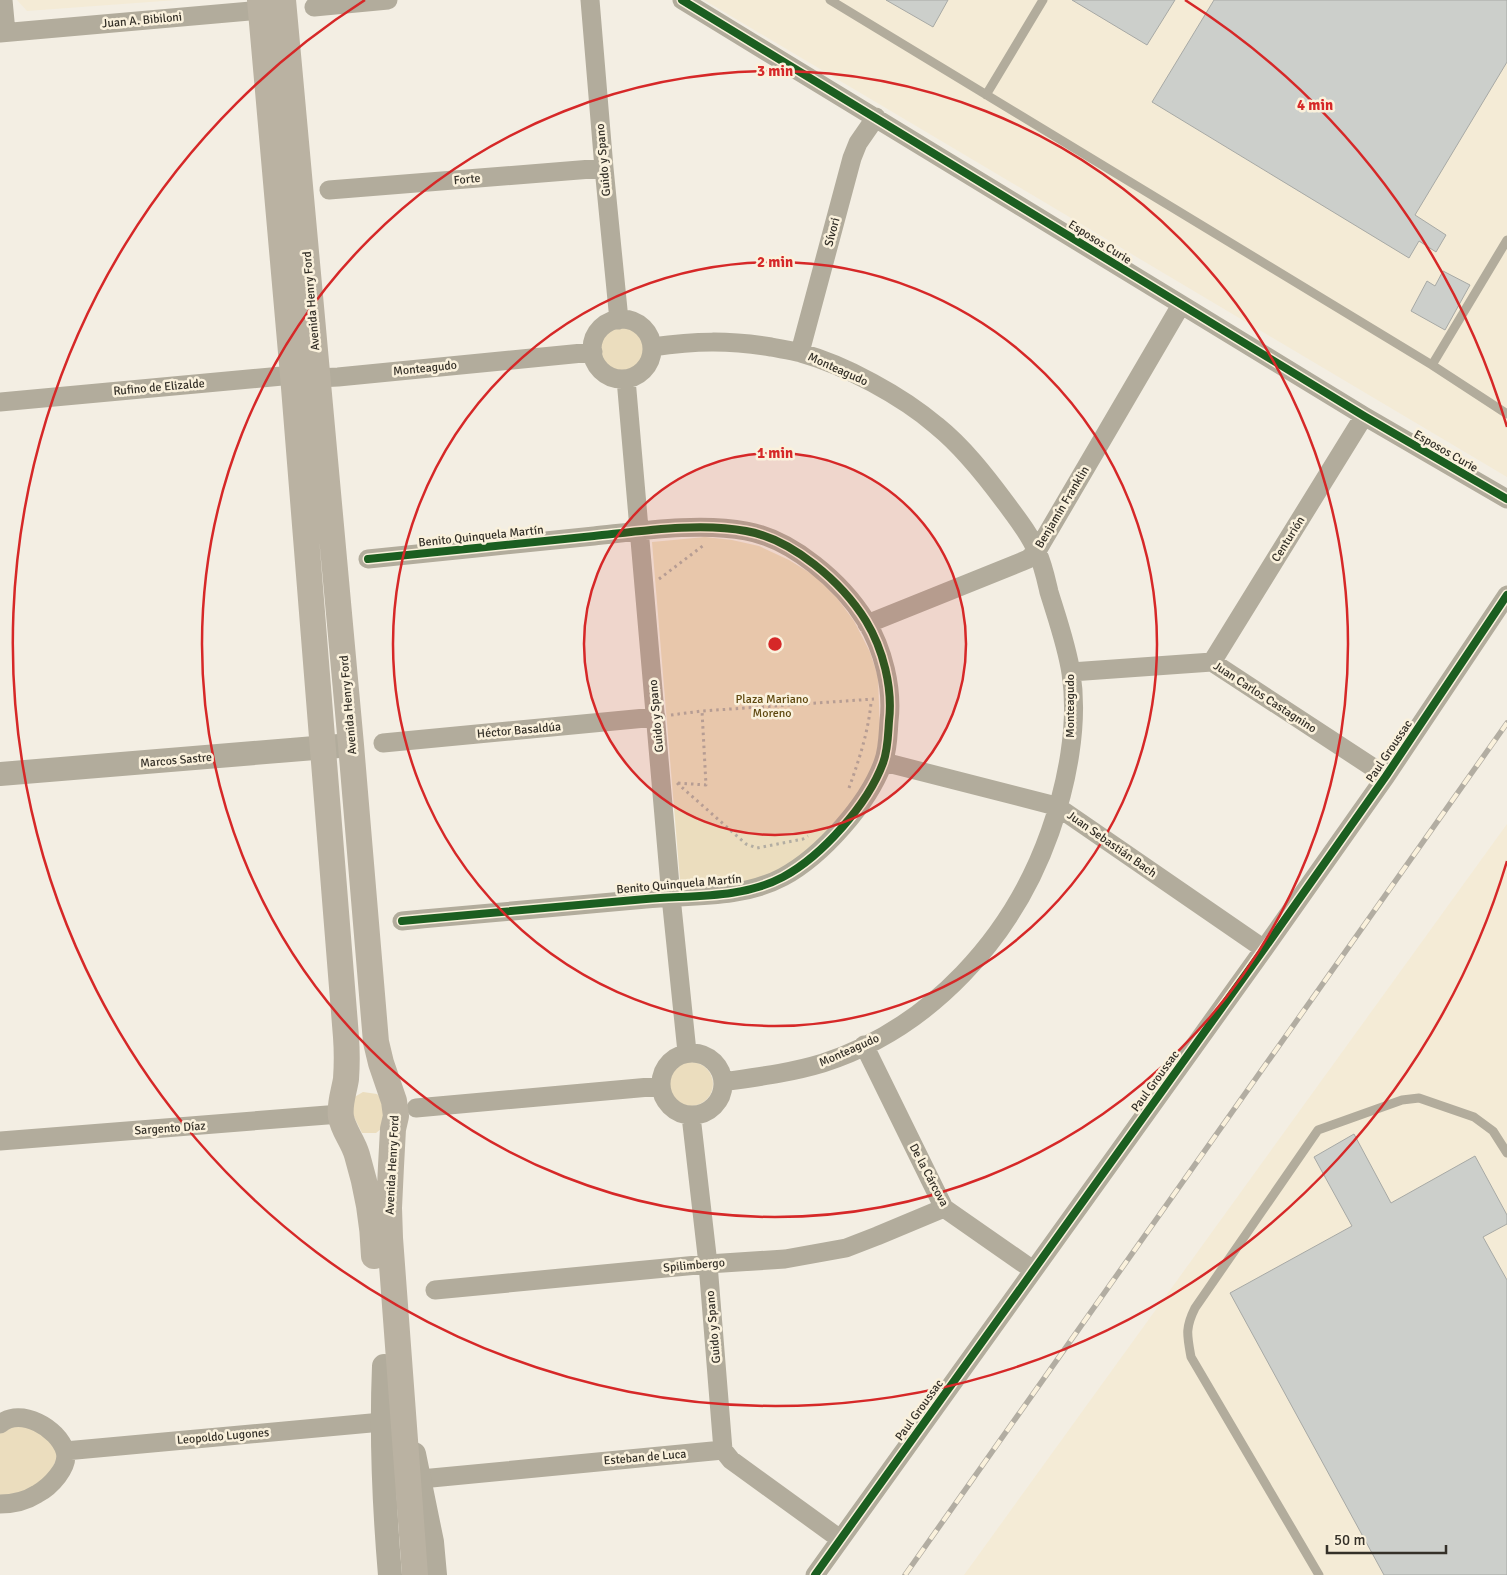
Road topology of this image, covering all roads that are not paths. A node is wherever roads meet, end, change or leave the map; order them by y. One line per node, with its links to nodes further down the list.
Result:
1 (3, 0): 9 (street)
2 (388, 0): 8 (street)
3 (590, 0): 12 (street, Guido y Spano)
4 (682, 0): 11 (street, Esposos Curie)
5 (830, 0): 10 (lane)
6 (1043, 0): 10 (lane)
7 (272, 4): 9 (street, Juan A. Bibiloni); 21 (main road, Avenida Henry Ford)
8 (314, 7)
9 (3, 33)
10 (986, 95): 20 (lane)
11 (876, 117): 15 (street, Esposos Curie); 19 (street, Sívori)
12 (604, 168): 13 (street, Forte); 16 (street, Guido y Spano)
13 (329, 190)
14 (1507, 240): 20 (lane)
15 (1181, 305): 25 (street, Esposos Curie); 28 (street, Benjamín Franklin)
16 (619, 320): 17 (street); 18 (street)
17 (652, 347): 19 (street, Monteagudo); 22 (street)
18 (593, 352): 21 (street, Monteagudo); 22 (street)
19 (800, 352): 28 (street, Monteagudo)
20 (1432, 365): 24 (lane)
21 (305, 376): 23 (street, Rufino de Elizalde); 36 (main road, Avenida Henry Ford); 37 (main road, Avenida Henry Ford)
22 (626, 379): 27 (street, Guido y Spano)
23 (0, 402)
24 (1507, 414)
25 (1364, 416): 26 (street, Esposos Curie); 32 (street, Centurión)
26 (1507, 499)
27 (640, 531): 29 (street, Benito Quinquela Martín); 31 (street, Benito Quinquela Martín); 34 (street, Guido y Spano)
28 (1037, 550): 31 (street, Benjamín Franklin); 33 (street, Monteagudo)
29 (368, 559)
30 (1507, 595): 40 (street, Paul Groussac)
31 (868, 624): 38 (street, Benito Quinquela Martín)
32 (1212, 662): 33 (street, Juan Carlos Castagnino); 40 (street, Juan Carlos Castagnino)
33 (1071, 672): 41 (street, Monteagudo)
34 (656, 717): 35 (street, Héctor Basaldúa); 42 (street, Guido y Spano)
35 (383, 743)
36 (352, 745): 37 (street, Marcos Sastre); 49 (main road, Avenida Henry Ford)
37 (322, 748): 39 (street, Marcos Sastre); 50 (main road, Avenida Henry Ford)
38 (884, 762): 41 (street, Juan Sebastián Bach); 42 (street, Benito Quinquela Martín)
39 (0, 774)
40 (1386, 776): 44 (street, Paul Groussac)
41 (1058, 808): 44 (street, Juan Sebastián Bach); 45 (street, Monteagudo)
42 (671, 896): 43 (street, Benito Quinquela Martín); 46 (street, Guido y Spano)
43 (402, 921)
44 (1264, 950): 59 (street, Paul Groussac)
45 (864, 1046): 47 (street, Monteagudo); 57 (street, De la Cárcova)
46 (687, 1052): 47 (street); 48 (street)
47 (723, 1082): 52 (street)
48 (661, 1086): 51 (street); 52 (street)
49 (389, 1088): 50 (main road); 53 (main road, Avenida Henry Ford)
50 (342, 1105): 54 (main road, Avenida Henry Ford); 55 (street, Sargento Díaz)
51 (416, 1108)
52 (691, 1116): 58 (street, Guido y Spano)
53 (393, 1129): 54 (main road); 62 (main road, Avenida Henry Ford)
54 (351, 1139): 61 (main road, Avenida Henry Ford)
55 (0, 1141)
56 (1507, 1153): 75 (lane)
57 (944, 1208): 58 (street, Spilimbergo); 59 (street, De la Cárcova)
58 (708, 1264): 60 (street, Spilimbergo); 65 (street, Guido y Spano)
59 (1033, 1270): 70 (street, Paul Groussac)
60 (435, 1290)
61 (384, 1366): 63 (street, Avenida Henry Ford); 69 (main road, Avenida Henry Ford)
62 (403, 1407): 67 (street, Avenida Henry Ford); 69 (main road, Avenida Henry Ford)
63 (382, 1422): 66 (street, Leopoldo Lugones); 71 (street, Avenida Henry Ford)
64 (0, 1424): 66 (street)
65 (723, 1450): 67 (street, Esteban de Luca); 70 (street)
66 (65, 1451): 68 (street)
67 (420, 1480): 73 (street, Avenida Henry Ford)
68 (0, 1504)
69 (410, 1524): 72 (main road, Avenida Henry Ford)
70 (840, 1539): 74 (street, Paul Groussac)
71 (390, 1575)
72 (415, 1575)
73 (436, 1575)
74 (815, 1575)
75 (1319, 1575)

